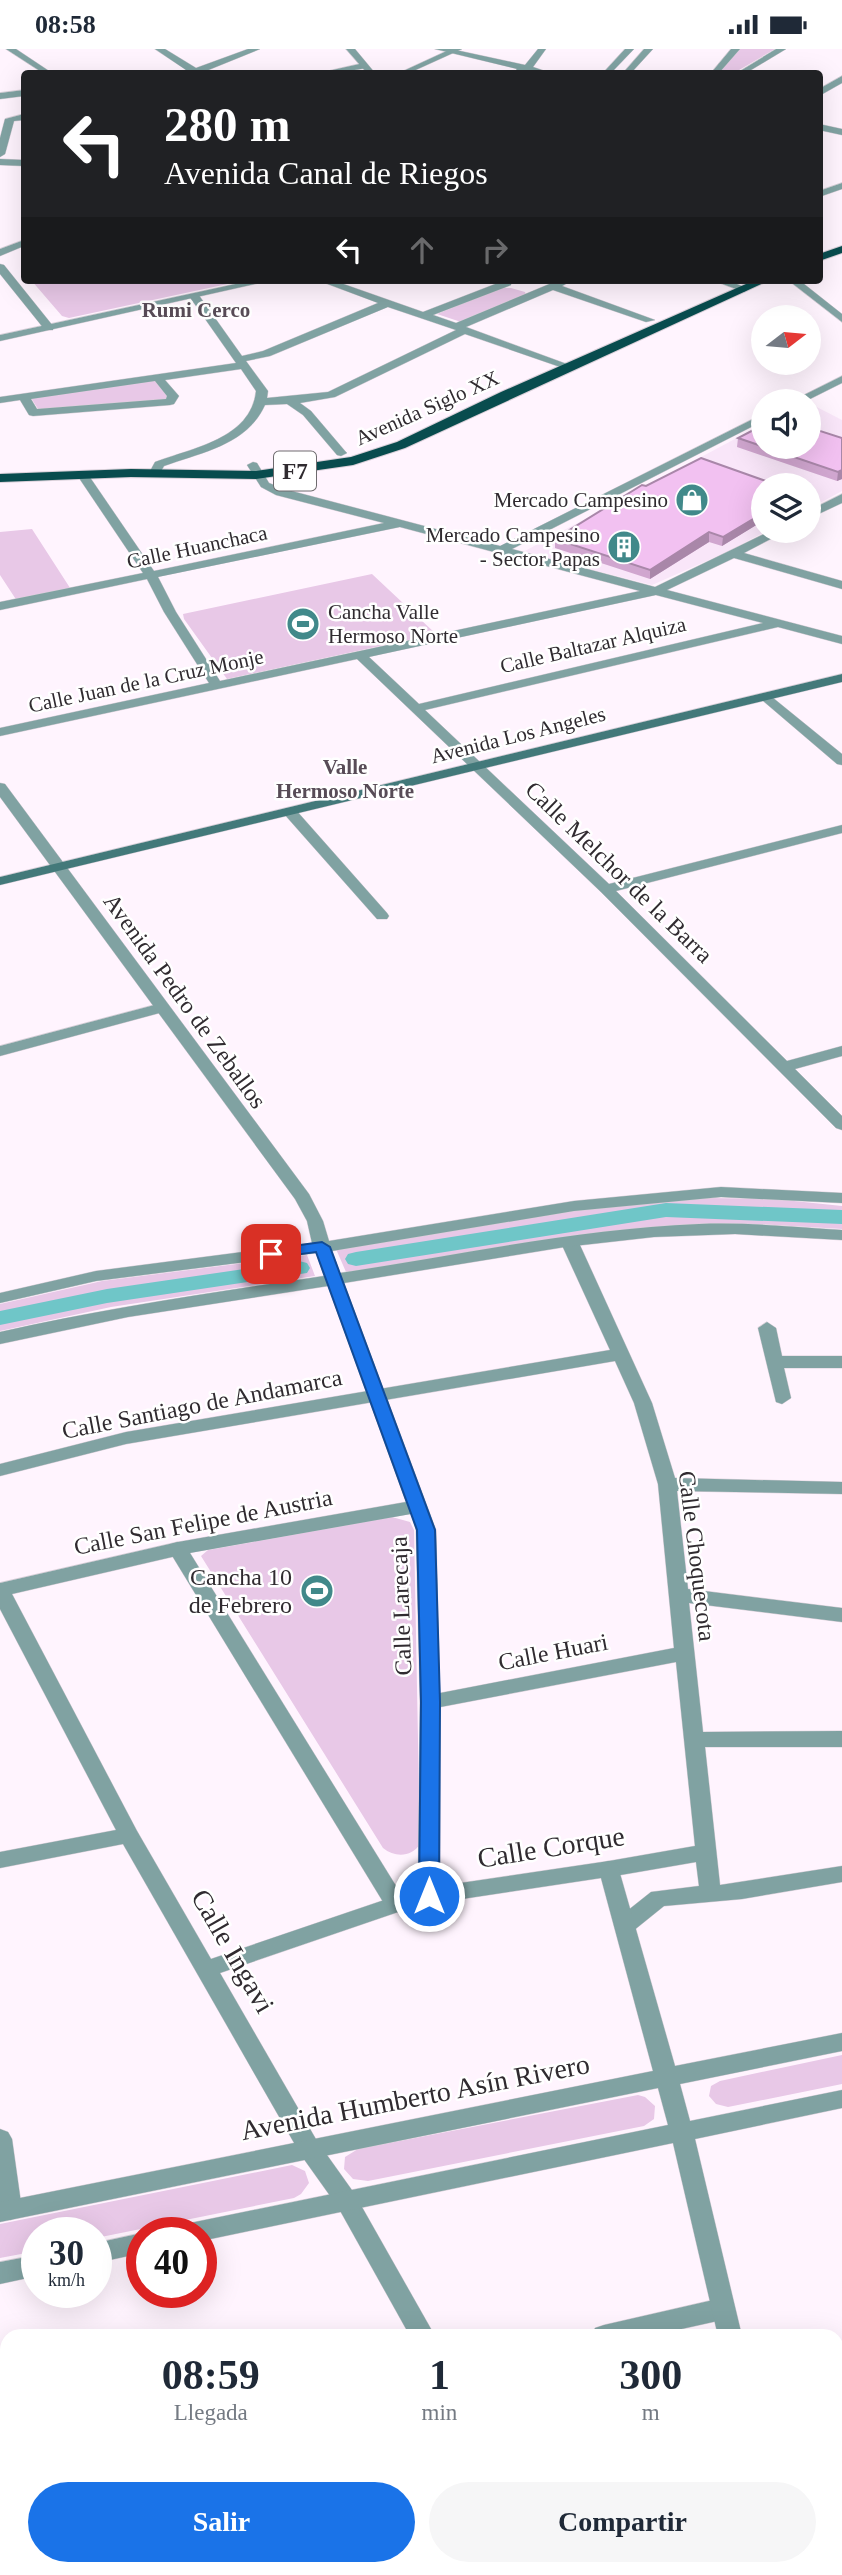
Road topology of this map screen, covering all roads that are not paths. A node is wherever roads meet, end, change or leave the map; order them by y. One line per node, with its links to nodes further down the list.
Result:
1 (13, 49): 12 (street); 15 (street)
2 (159, 49): 16 (street)
3 (256, 49): 17 (street)
4 (350, 49): 13 (street)
5 (439, 49): 11 (street)
6 (542, 49): 14 (street)
7 (630, 49): 23 (street)
8 (649, 49): 24 (street)
9 (736, 49): 25 (street)
10 (782, 49): 26 (street)
11 (454, 50): 14 (street); 20 (street)
12 (0, 51)
13 (364, 66): 18 (street); 19 (street)
14 (527, 69): 21 (street); 22 (street)
15 (44, 70)
16 (190, 70)
17 (203, 70)
18 (341, 70)
19 (368, 70)
20 (410, 70)
21 (523, 70)
22 (532, 70)
23 (610, 70)
24 (630, 70)
25 (718, 70)
26 (746, 70)
27 (842, 79): 28 (street)
28 (823, 91)
29 (21, 93): 30 (street)
30 (0, 96)
31 (0, 109): 32 (street)
32 (21, 113)
33 (21, 115): 36 (street)
34 (823, 128): 35 (street)
35 (842, 132)
36 (0, 154)
37 (0, 162): 38 (street)
38 (21, 163)
39 (0, 169): 40 (street)
40 (21, 170)
41 (842, 186): 42 (street)
42 (823, 193)
43 (842, 240): 47 (highway)
44 (21, 244): 46 (street)
45 (21, 244): 49 (street)
46 (0, 246)
47 (823, 247)
48 (842, 249): 50 (highway)
49 (0, 253)
50 (823, 256)
51 (0, 267): 66 (street)
52 (250, 284): 61 (street)
53 (333, 284): 62 (street)
54 (496, 284): 63 (street)
55 (512, 284): 60 (street)
56 (560, 284): 59 (street)
57 (798, 284): 64 (street)
58 (740, 285): 65 (highway, Avenida Siglo XX / F7); 71 (highway, Avenida Siglo XX / F7)
59 (554, 287): 60 (street); 65 (street)
60 (538, 293): 67 (street)
61 (194, 296): 66 (street); 70 (street)
62 (387, 303): 63 (street); 70 (street)
63 (424, 315): 67 (street)
64 (842, 319)
65 (650, 320): 69 (highway, Avenida Siglo XX / F7)
66 (49, 328): 68 (street)
67 (461, 329): 69 (street); 77 (street)
68 (0, 338)
69 (555, 361): 71 (street); 80 (highway, Avenida Siglo XX / F7)
70 (243, 362): 72 (street); 78 (street)
71 (570, 367): 83 (highway, Avenida Siglo XX / F7)
72 (157, 377): 75 (street); 75 (street)
73 (842, 379): 74 (street)
74 (821, 389)
75 (24, 397): 76 (street)
76 (0, 400)
77 (290, 401): 78 (street); 80 (street)
78 (262, 402): 81 (street)
79 (751, 423): 90 (street)
80 (341, 453): 83 (highway, Avenida Siglo XX / F7)
81 (157, 468): 82 (highway, Avenida Siglo XX / F7); 83 (highway, Avenida Siglo XX / F7); 84 (highway, Avenida Siglo XX / F7)
82 (0, 469)
83 (255, 470): 88 (street)
84 (83, 475): 85 (highway, Avenida Siglo XX / F7); 92 (street)
85 (0, 478)
86 (842, 498): 87 (street)
87 (821, 509)
88 (402, 523): 90 (street); 92 (street, Calle Huanchaca)
89 (758, 543): 91 (street, Calle Juan de la Cruz Monje)
90 (502, 550): 94 (street)
91 (736, 555): 93 (street); 94 (street, Calle Juan de la Cruz Monje)
92 (151, 576): 95 (street, Calle Huanchaca); 100 (street)
93 (840, 583)
94 (656, 591): 96 (street); 98 (street, Calle Juan de la Cruz Monje)
95 (0, 606)
96 (778, 623): 97 (street); 102 (street, Calle Baltazar Alquiza)
97 (842, 640)
98 (361, 656): 100 (street, Calle Juan de la Cruz Monje); 102 (street, Calle Melchor de la Barra)
99 (842, 678): 101 (main road, Avenida Los Angeles)
100 (216, 684): 103 (street, Calle Juan de la Cruz Monje)
101 (766, 697): 104 (street); 105 (main road, Avenida Los Angeles)
102 (417, 708): 105 (street, Calle Melchor de la Barra)
103 (0, 732)
104 (842, 761)
105 (479, 767): 107 (main road, Avenida Los Angeles); 111 (street, Calle Melchor de la Barra)
106 (0, 787): 109 (street, Avenida Pedro de Zeballos)
107 (290, 812): 109 (main road, Avenida Los Angeles); 112 (street)
108 (842, 829): 111 (street)
109 (58, 867): 110 (main road, Avenida Los Angeles); 113 (street, Avenida Pedro de Zeballos)
110 (0, 881)
111 (606, 889): 116 (street, Calle Melchor de la Barra)
112 (382, 916)
113 (162, 1008): 114 (street); 121 (street, Avenida Pedro de Zeballos)
114 (0, 1051)
115 (842, 1051): 116 (street)
116 (785, 1067): 117 (street, Calle Melchor de la Barra)
117 (842, 1125)
118 (842, 1198): 121 (street)
119 (842, 1235): 120 (street)
120 (570, 1243): 122 (street); 126 (street, Calle Choquecota)
121 (322, 1247): 122 (street, Calle Larecaja); 123 (street)
122 (335, 1280): 125 (street); 129 (street, Calle Larecaja)
123 (0, 1298)
124 (767, 1328): 127 (street)
125 (0, 1338)
126 (621, 1354): 129 (street, Calle Santiago de Andamarca); 132 (street, Calle Choquecota)
127 (774, 1362): 128 (street); 130 (street)
128 (842, 1362)
129 (377, 1397): 131 (street, Calle Santiago de Andamarca); 134 (street, Calle Larecaja)
130 (782, 1398)
131 (0, 1471)
132 (667, 1484): 133 (street); 137 (street, Calle Choquecota)
133 (842, 1488)
134 (417, 1506): 135 (street, Calle San Felipe de Austria); 140 (street, Calle Larecaja)
135 (178, 1549): 136 (street, Calle San Felipe de Austria); 150 (street)
136 (0, 1590): 143 (street, Calle Ingavi)
137 (680, 1595): 138 (street); 139 (street, Calle Choquecota)
138 (842, 1615)
139 (685, 1653): 140 (street, Calle Huari); 142 (street, Calle Choquecota)
140 (430, 1702): 149 (street, Calle Larecaja)
141 (842, 1739): 142 (street)
142 (696, 1740): 144 (street, Calle Choquecota)
143 (129, 1835): 145 (street); 152 (street, Calle Ingavi)
144 (706, 1851): 146 (street, Calle Corque); 148 (street, Calle Choquecota)
145 (0, 1860)
146 (609, 1869): 149 (street, Calle Corque); 151 (street)
147 (842, 1874): 148 (street)
148 (710, 1892): 151 (street)
149 (429, 1896): 150 (street, Calle Corque)
150 (397, 1904): 152 (street, Calle Corque)
151 (625, 1925): 154 (street)
152 (207, 1969): 158 (street, Calle Ingavi)
153 (842, 2042): 154 (street, Avenida Humberto Asín Rivero)
154 (664, 2077): 156 (street); 158 (street, Avenida Humberto Asín Rivero)
155 (842, 2099): 156 (street)
156 (682, 2133): 159 (street); 164 (street)
157 (0, 2139): 160 (street)
158 (309, 2148): 159 (street, Calle Ingavi); 160 (street, Avenida Humberto Asín Rivero)
159 (346, 2200): 161 (street); 165 (street, Calle Ingavi)
160 (5, 2211)
161 (217, 2227)
162 (21, 2268): 163 (street)
163 (0, 2273)
164 (722, 2309): 166 (street); 167 (street)
165 (420, 2329)
166 (635, 2329)
167 (728, 2329)

